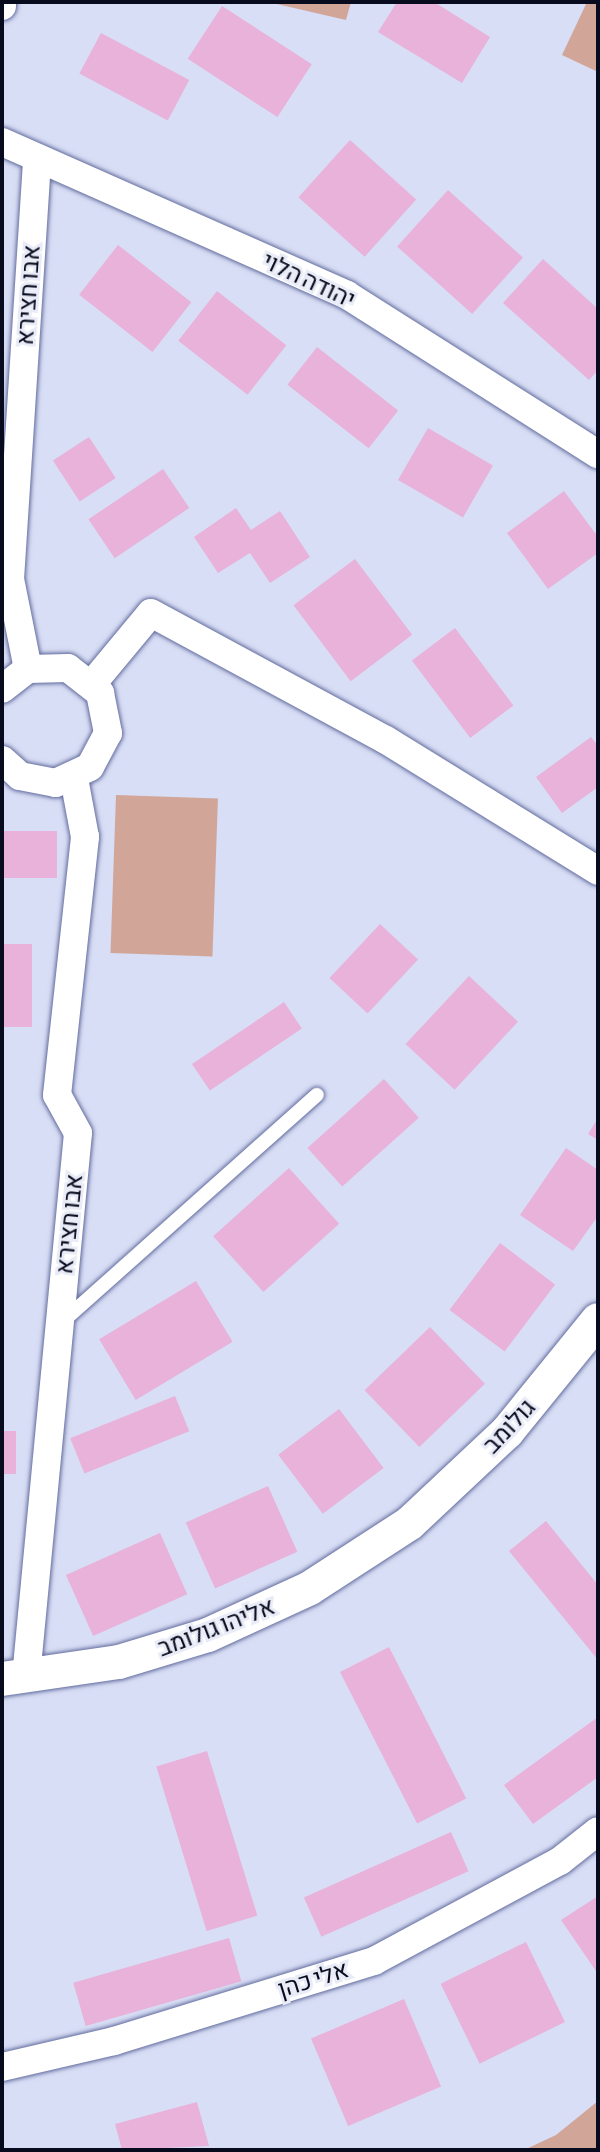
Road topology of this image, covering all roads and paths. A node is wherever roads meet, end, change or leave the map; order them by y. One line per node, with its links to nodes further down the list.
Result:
1 (2, 142): 2 (street, יהודה הלוי)
2 (37, 158): 3 (street, יהודה הלוי); 4 (street, אבו חצירא)
3 (598, 454)
4 (28, 669): 5 (street); 6 (street)
5 (92, 684): 8 (street); 9 (street)
6 (2, 689)
7 (2, 760): 8 (street)
8 (74, 778): 12 (street, אבו חצירא)
9 (598, 871)
10 (317, 1095): 12 (lane)
11 (598, 1320): 13 (street, גולומב)
12 (60, 1324): 14 (street, אבו חצירא)
13 (410, 1523): 14 (street, אליהו גולומב)
14 (14, 1678)
15 (598, 1831): 16 (street, אלי כהן)
16 (2, 2067)

